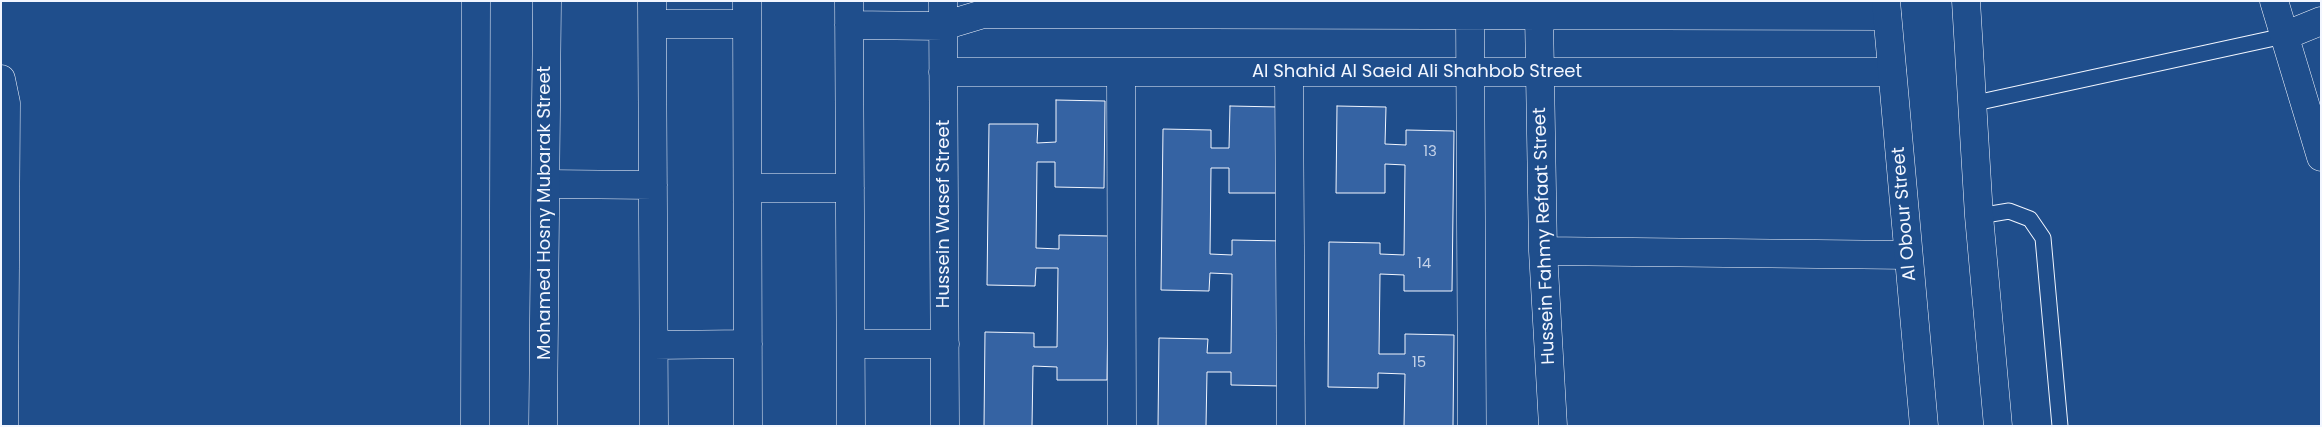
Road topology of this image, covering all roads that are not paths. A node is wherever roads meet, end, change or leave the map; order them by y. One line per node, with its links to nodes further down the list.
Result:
1 (476, 1): 37 (street)
2 (547, 1): 24 (street, Mohamed Hosny Mubarak Street)
3 (1966, 1): 22 (street)
4 (2274, 1): 14 (street)
5 (1251, 8): 11 (street); 12 (street)
6 (1886, 8): 7 (street); 20 (street, Al Obour Street)
7 (1549, 11): 12 (street); 19 (street, Hussein Fahmy Refaat Street)
8 (653, 12): 9 (street); 25 (street)
9 (747, 12): 26 (street)
10 (849, 13): 11 (street); 27 (street)
11 (943, 14): 15 (street, Hussein Wasef Street)
12 (1470, 16): 18 (street)
13 (2321, 22): 14 (street)
14 (2284, 36): 22 (lane); 23 (street)
15 (943, 72): 16 (street, Al Shahid Al Saeid Ali Shahbob Street); 34 (street, Hussein Wasef Street)
16 (1121, 72): 17 (street, Al Shahid Al Saeid Ali Shahbob Street); 43 (street)
17 (1289, 72): 18 (street, Al Shahid Al Saeid Ali Shahbob Street); 44 (street)
18 (1470, 72): 19 (street, Al Shahid Al Saeid Ali Shahbob Street); 45 (street)
19 (1539, 72): 20 (street, Al Shahid Al Saeid Ali Shahbob Street); 29 (street, Hussein Fahmy Refaat Street)
20 (1892, 72): 30 (street, Al Obour Street)
21 (1, 79): 31 (street)
22 (1971, 104): 28 (street)
23 (2321, 158)
24 (546, 184): 25 (street); 38 (street, Mohamed Hosny Mubarak Street)
25 (653, 185): 35 (street)
26 (748, 188): 27 (street); 32 (street)
27 (850, 188): 33 (street)
28 (1978, 216): 48 (street); 49 (lane)
29 (1544, 251): 30 (street); 46 (street, Hussein Fahmy Refaat Street)
30 (1908, 255): 47 (street, Al Obour Street)
31 (3, 301): 36 (street)
32 (748, 344): 35 (street); 40 (street)
33 (850, 344): 34 (street); 41 (street)
34 (945, 344): 42 (street, Hussein Wasef Street)
35 (654, 345): 39 (street)
36 (4, 426)
37 (475, 426)
38 (543, 426)
39 (654, 426)
40 (748, 426)
41 (851, 426)
42 (945, 426)
43 (1122, 426)
44 (1291, 426)
45 (1472, 426)
46 (1553, 426)
47 (1924, 426)
48 (1998, 426)
49 (2060, 426)

